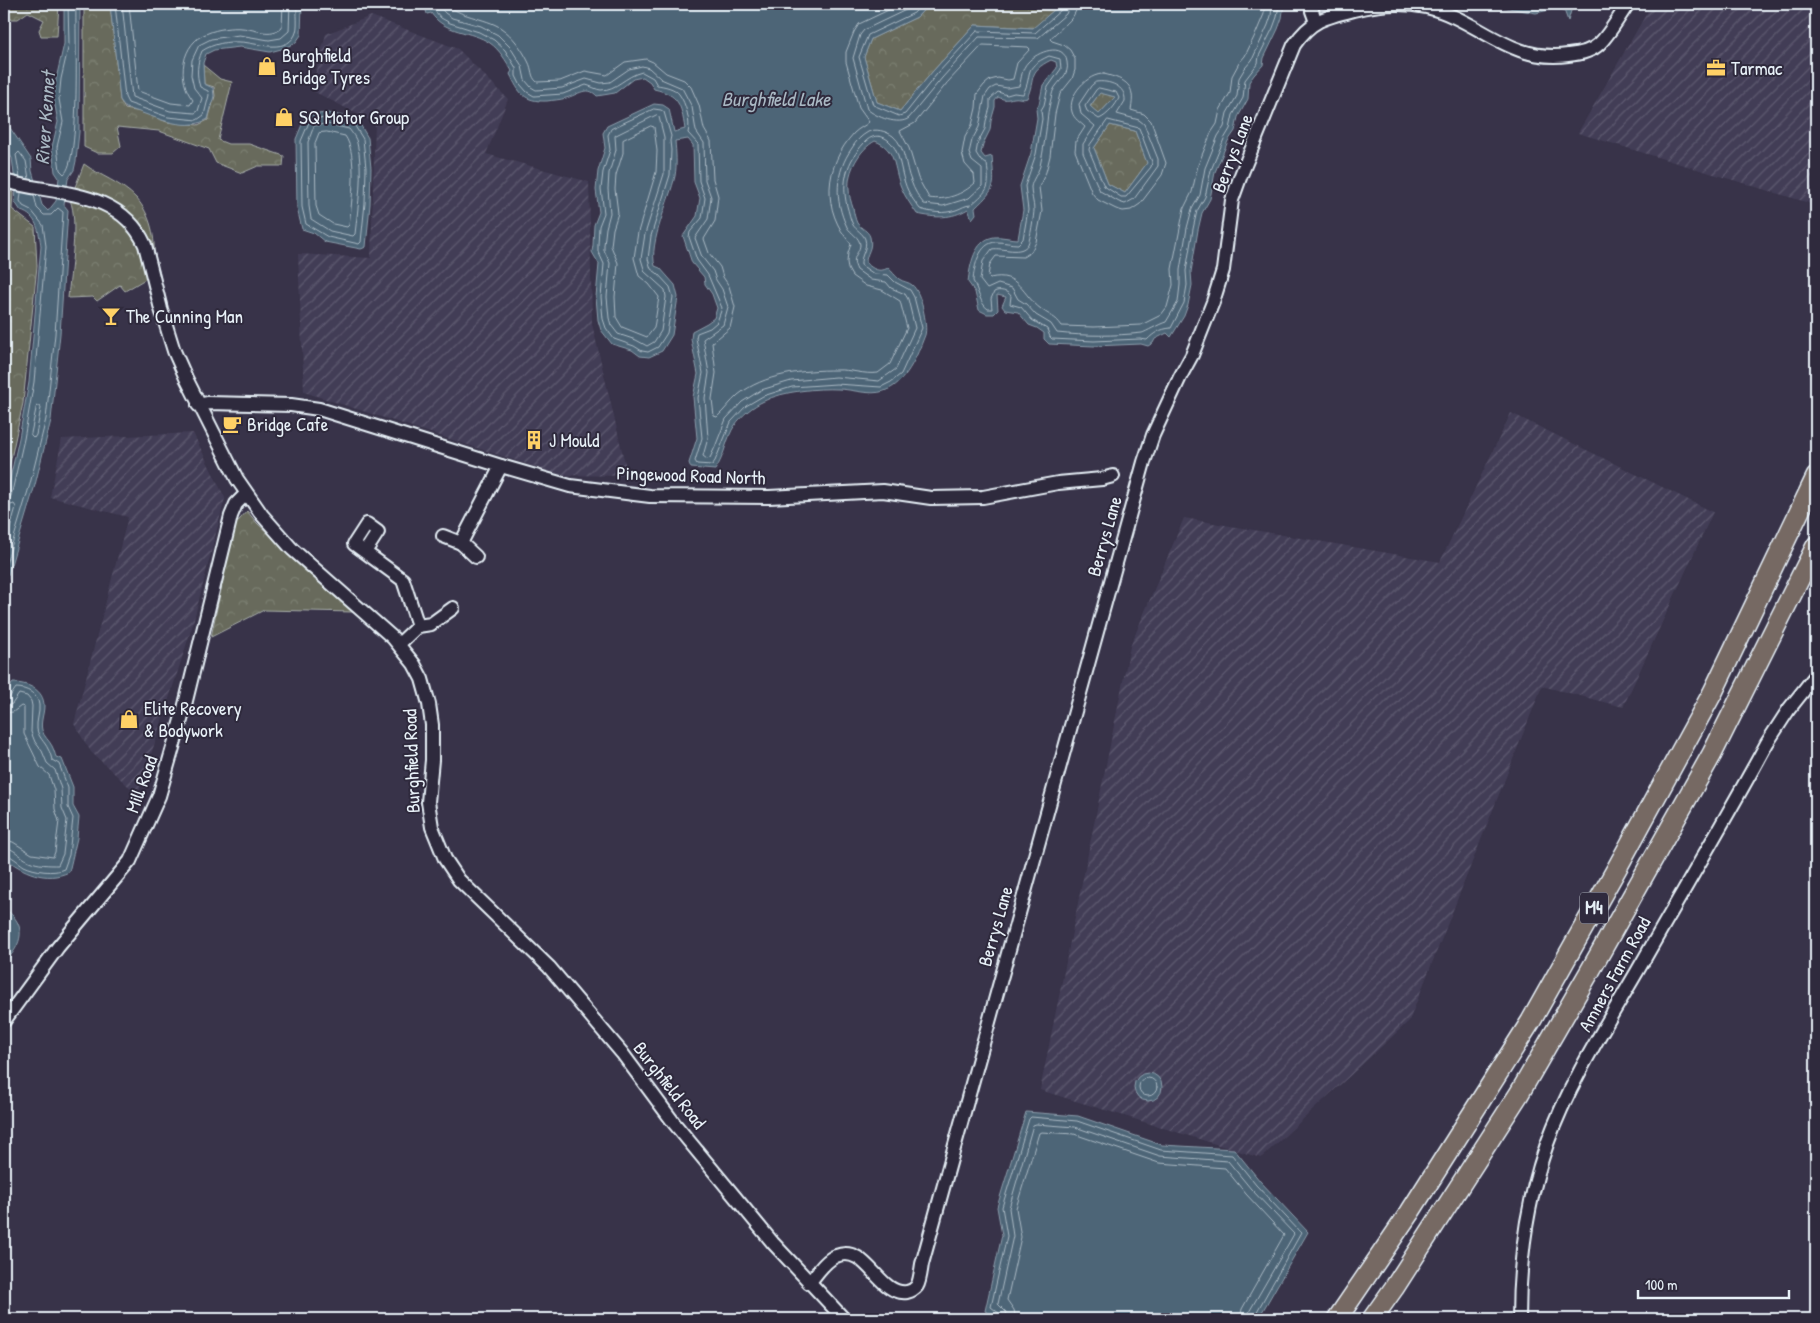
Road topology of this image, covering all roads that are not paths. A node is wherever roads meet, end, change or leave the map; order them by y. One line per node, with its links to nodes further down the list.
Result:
1 (1312, 4): 3 (street)
2 (1628, 4): 3 (street, Berrys Lane)
3 (1316, 22): 20 (street, Berrys Lane)
4 (6, 181): 5 (street, Burghfield Road)
5 (198, 404): 6 (street, Pingewood Road North); 9 (street, Burghfield Road)
6 (501, 466): 8 (street, Pingewood Road North); 11 (street)
7 (1816, 477): 23 (highway, M4)
8 (1108, 480)
9 (246, 494): 17 (street, Burghfield Road); 19 (street, Mill Road)
10 (442, 536): 11 (street)
11 (461, 543): 14 (street)
12 (1816, 546): 21 (highway, M4)
13 (365, 552): 16 (street)
14 (476, 558)
15 (453, 608): 16 (street)
16 (418, 626): 17 (street)
17 (399, 644): 20 (street, Burghfield Road)
18 (1816, 675): 26 (street, Amners Farm Road)
19 (4, 1021)
20 (809, 1283): 22 (street, Burghfield Road)
21 (1394, 1288): 24 (highway, M4); 25 (highway, M4)
22 (844, 1319)
23 (1337, 1319)
24 (1372, 1319)
25 (1378, 1319)
26 (1519, 1319)

